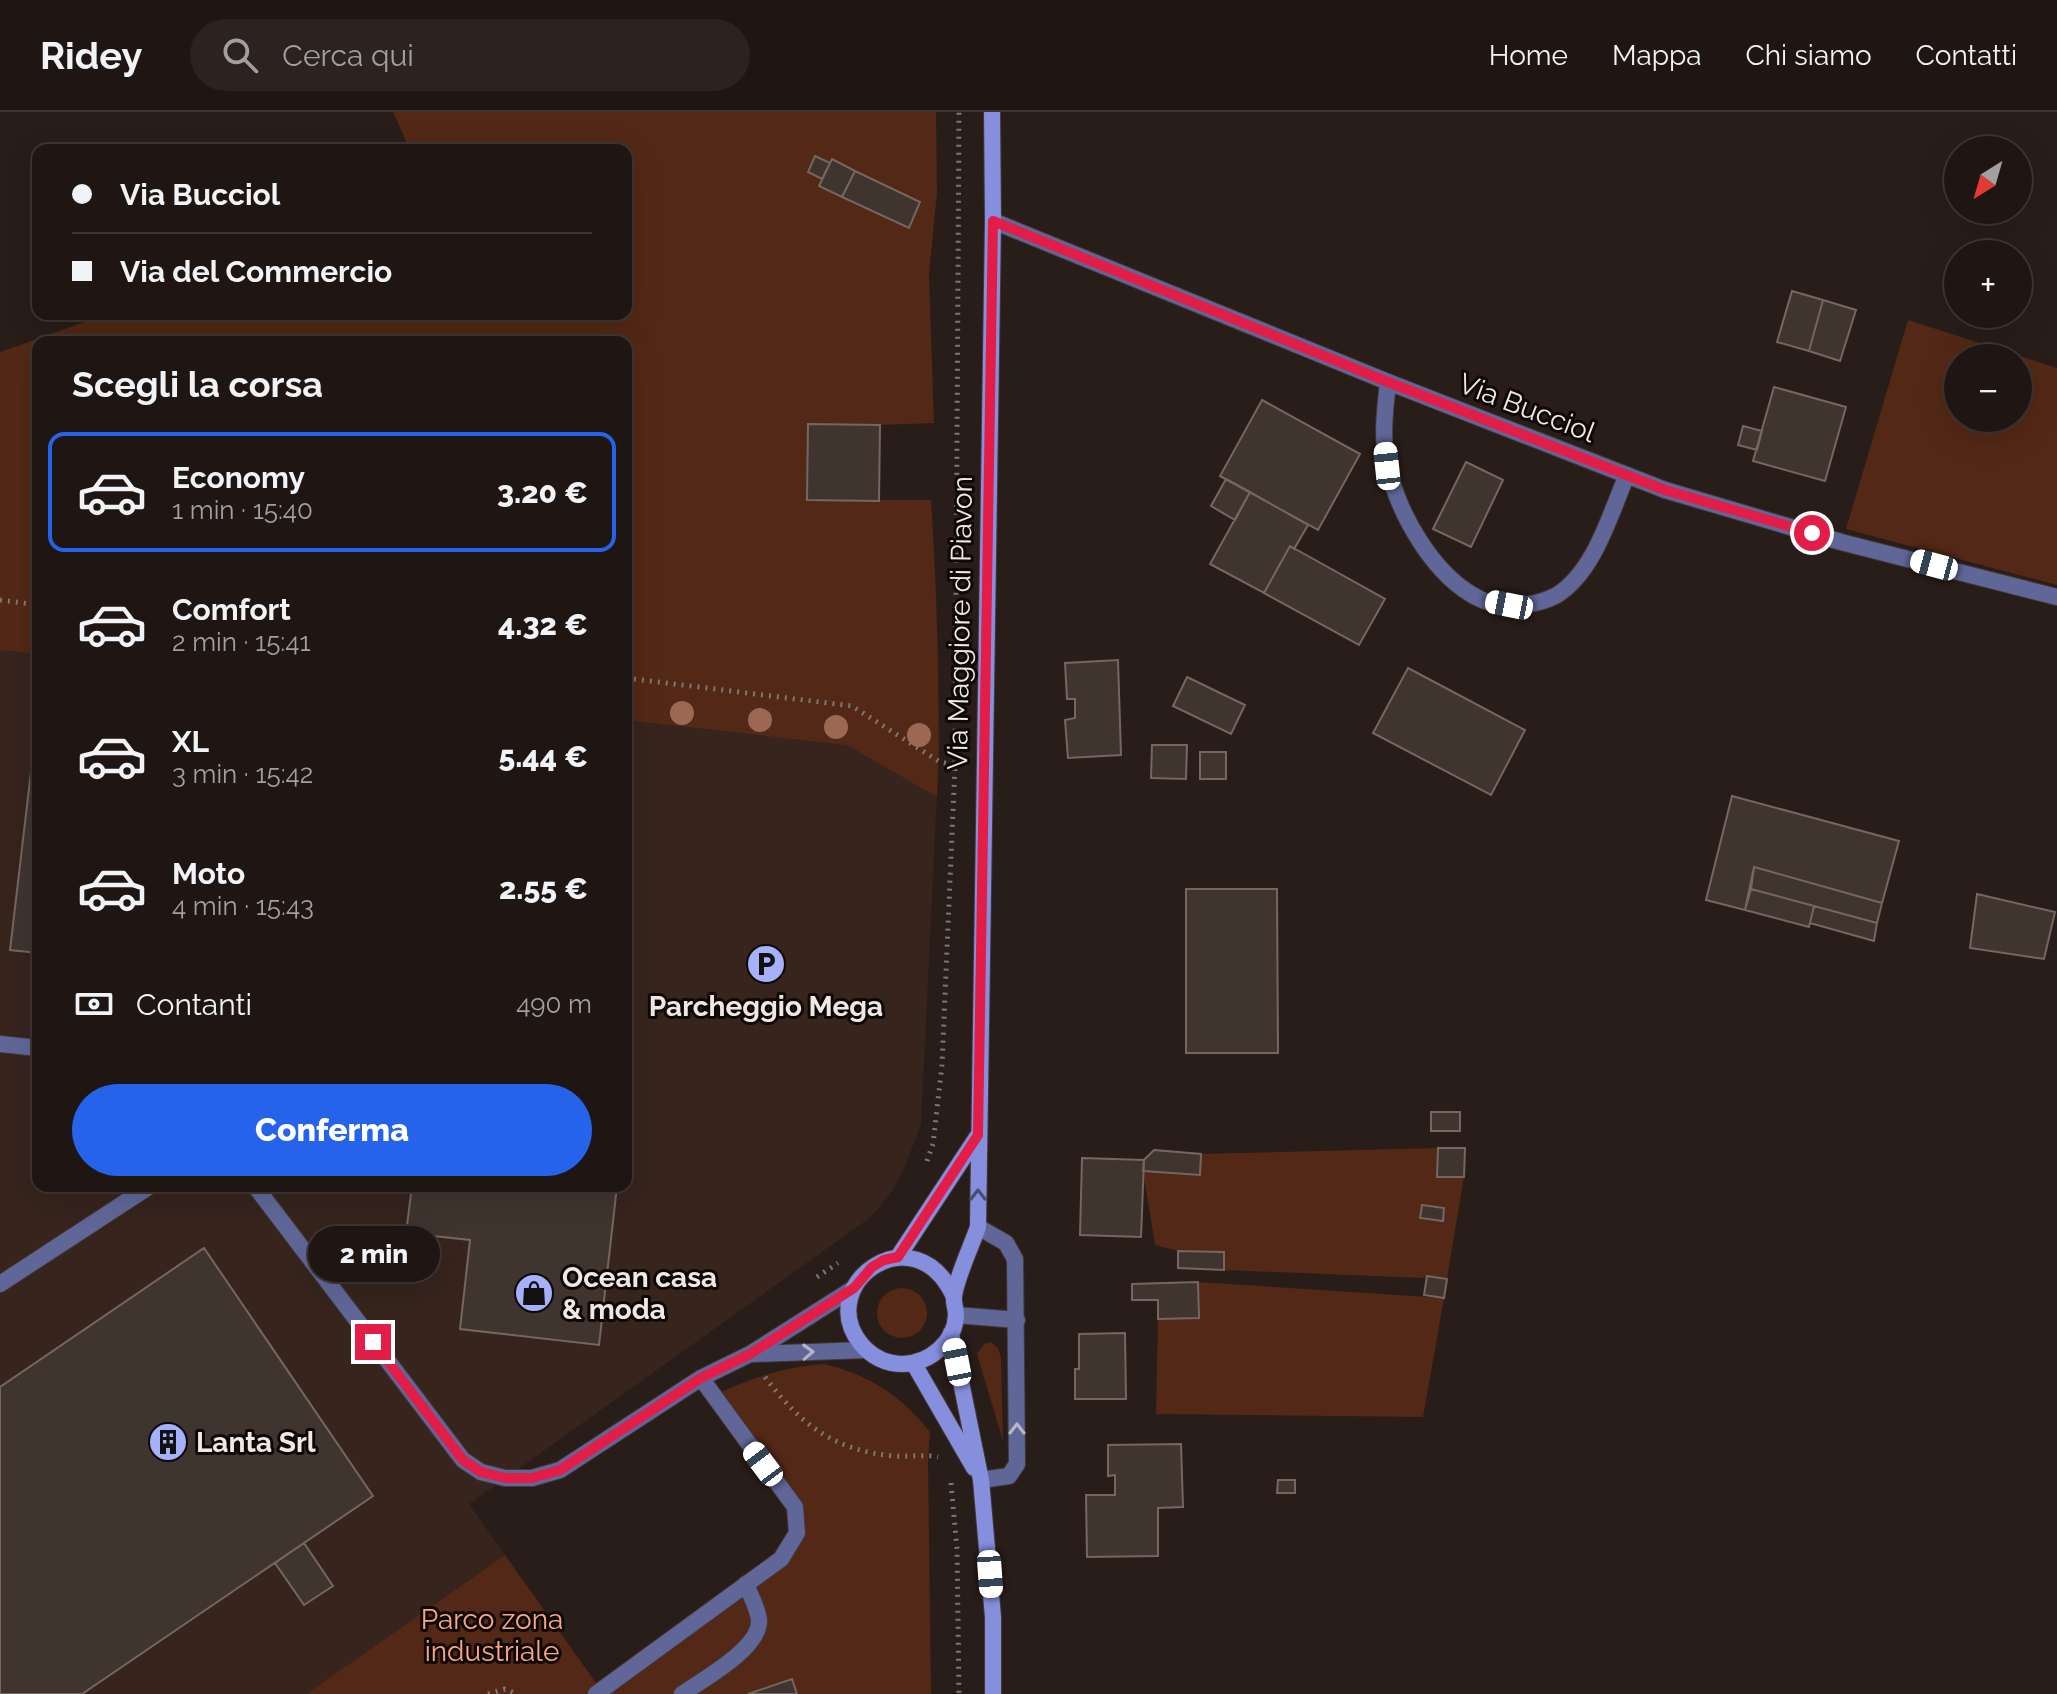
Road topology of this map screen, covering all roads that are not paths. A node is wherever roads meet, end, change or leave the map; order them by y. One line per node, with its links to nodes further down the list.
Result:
1 (992, 112): 2 (main road, Via Maggiore di Piavon)
2 (993, 221): 3 (street, Via Bucciol); 8 (main road, Via Maggiore di Piavon)
3 (1388, 382): 4 (street, Via Bucciol); 4 (street)
4 (1627, 475): 5 (street, Via Bucciol)
5 (2057, 597)
6 (0, 1044): 7 (street)
7 (32, 1047)
8 (978, 1135): 11 (main road, Via Maggiore di Piavon, one-way to 8); 12 (main road)
9 (141, 1192): 13 (street)
10 (260, 1192): 22 (street)
11 (978, 1227): 15 (main road, Via Maggiore di Piavon); 17 (street)
12 (898, 1257): 14 (main road); 15 (main road)
13 (0, 1284)
14 (854, 1288): 19 (main road); 20 (street)
15 (954, 1297): 16 (main road, Via Maggiore di Piavon)
16 (956, 1315): 17 (street); 18 (main road, Via Maggiore di Piavon)
17 (1017, 1320): 23 (street, one-way to 17)
18 (951, 1333): 21 (main road); 23 (main road, Via Maggiore di Piavon)
19 (866, 1350): 20 (street, one-way to 19); 21 (main road)
20 (750, 1354): 22 (street)
21 (914, 1364): 23 (main road, Via Maggiore di Piavon)
22 (701, 1378): 24 (street)
23 (981, 1480): 27 (main road, Via Maggiore di Piavon)
24 (746, 1584): 25 (street); 26 (street)
25 (596, 1694)
26 (682, 1694)
27 (993, 1694)

